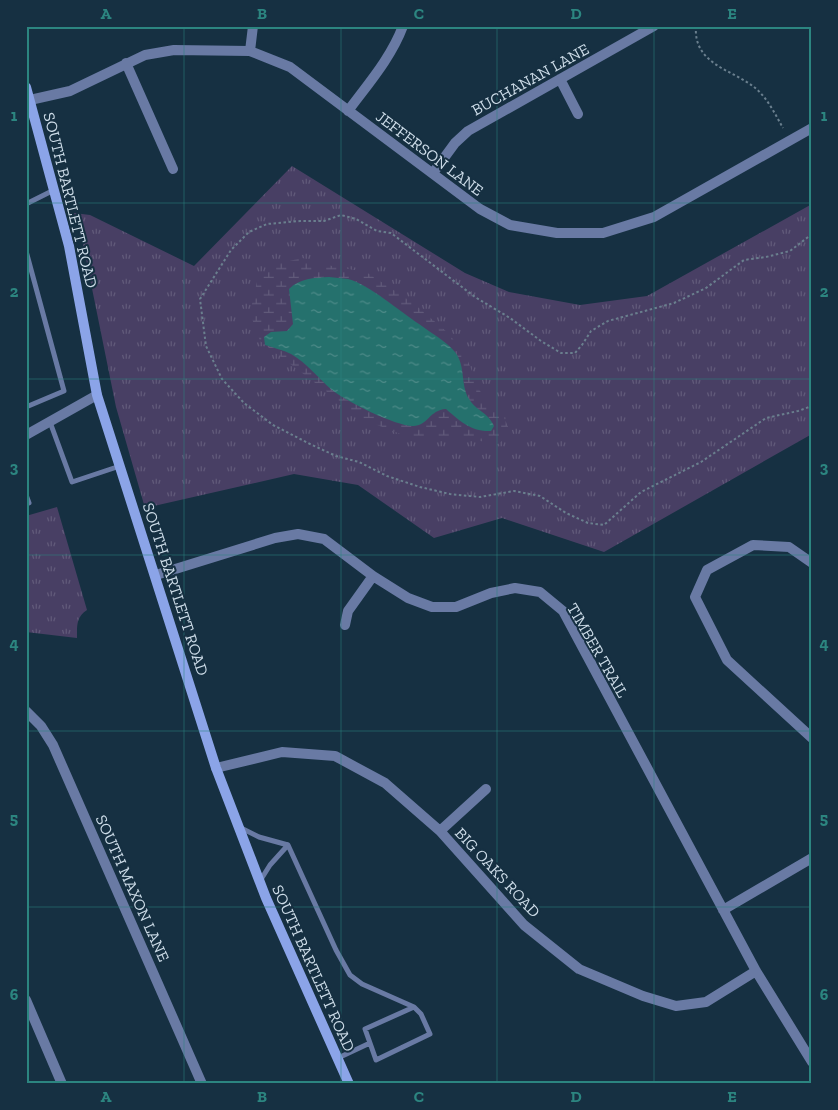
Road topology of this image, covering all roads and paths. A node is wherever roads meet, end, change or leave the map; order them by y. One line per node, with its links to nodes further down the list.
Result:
1 (253, 26): 5 (street)
2 (403, 26): 10 (street)
3 (654, 26): 7 (street, BUCHANAN LANE)
4 (696, 26): 12 (path)
5 (250, 51): 6 (street, JEFFERSON LANE); 10 (street, JEFFERSON LANE)
6 (126, 63): 9 (street, JEFFERSON LANE); 14 (street)
7 (560, 79): 11 (street); 15 (street, BUCHANAN LANE)
8 (26, 87): 9 (main road, SOUTH BARTLETT ROAD)
9 (30, 100): 16 (main road, SOUTH BARTLETT ROAD)
10 (348, 111): 15 (street, JEFFERSON LANE)
11 (578, 114)
12 (783, 128)
13 (812, 128): 15 (street, JEFFERSON LANE)
14 (173, 168)
15 (433, 173)
16 (54, 190): 17 (lane); 20 (main road, SOUTH BARTLETT ROAD)
17 (26, 204)
18 (812, 234): 21 (path)
19 (26, 251): 22 (lane)
20 (97, 395): 23 (street); 25 (main road, SOUTH BARTLETT ROAD)
21 (812, 406)
22 (26, 407)
23 (50, 422): 24 (street); 25 (lane)
24 (26, 435)
25 (120, 465): 29 (main road, SOUTH BARTLETT ROAD)
26 (26, 494): 27 (lane)
27 (29, 503)
28 (812, 563): 33 (street)
29 (156, 575): 30 (street, TIMBER TRAIL); 34 (main road, SOUTH BARTLETT ROAD)
30 (373, 576): 31 (street); 41 (street, TIMBER TRAIL)
31 (345, 625)
32 (26, 711): 49 (street, SOUTH MAXON LANE)
33 (812, 738)
34 (216, 768): 36 (main road, SOUTH BARTLETT ROAD); 37 (street, BIG OAKS ROAD)
35 (486, 789): 37 (street)
36 (239, 827): 38 (lane); 40 (main road, SOUTH BARTLETT ROAD)
37 (440, 831): 42 (street, BIG OAKS ROAD)
38 (288, 845): 40 (lane); 44 (lane)
39 (812, 858): 41 (street)
40 (260, 882): 46 (main road, SOUTH BARTLETT ROAD)
41 (723, 910): 42 (street, TIMBER TRAIL)
42 (756, 971): 47 (street, TIMBER TRAIL)
43 (26, 1000): 48 (street)
44 (414, 1007): 45 (lane); 45 (lane)
45 (370, 1043): 46 (lane)
46 (338, 1058): 50 (main road, SOUTH BARTLETT ROAD)
47 (812, 1062)
48 (62, 1084)
49 (202, 1084)
50 (350, 1084)
51 (373, 1084): 52 (lane)
52 (382, 1084)

